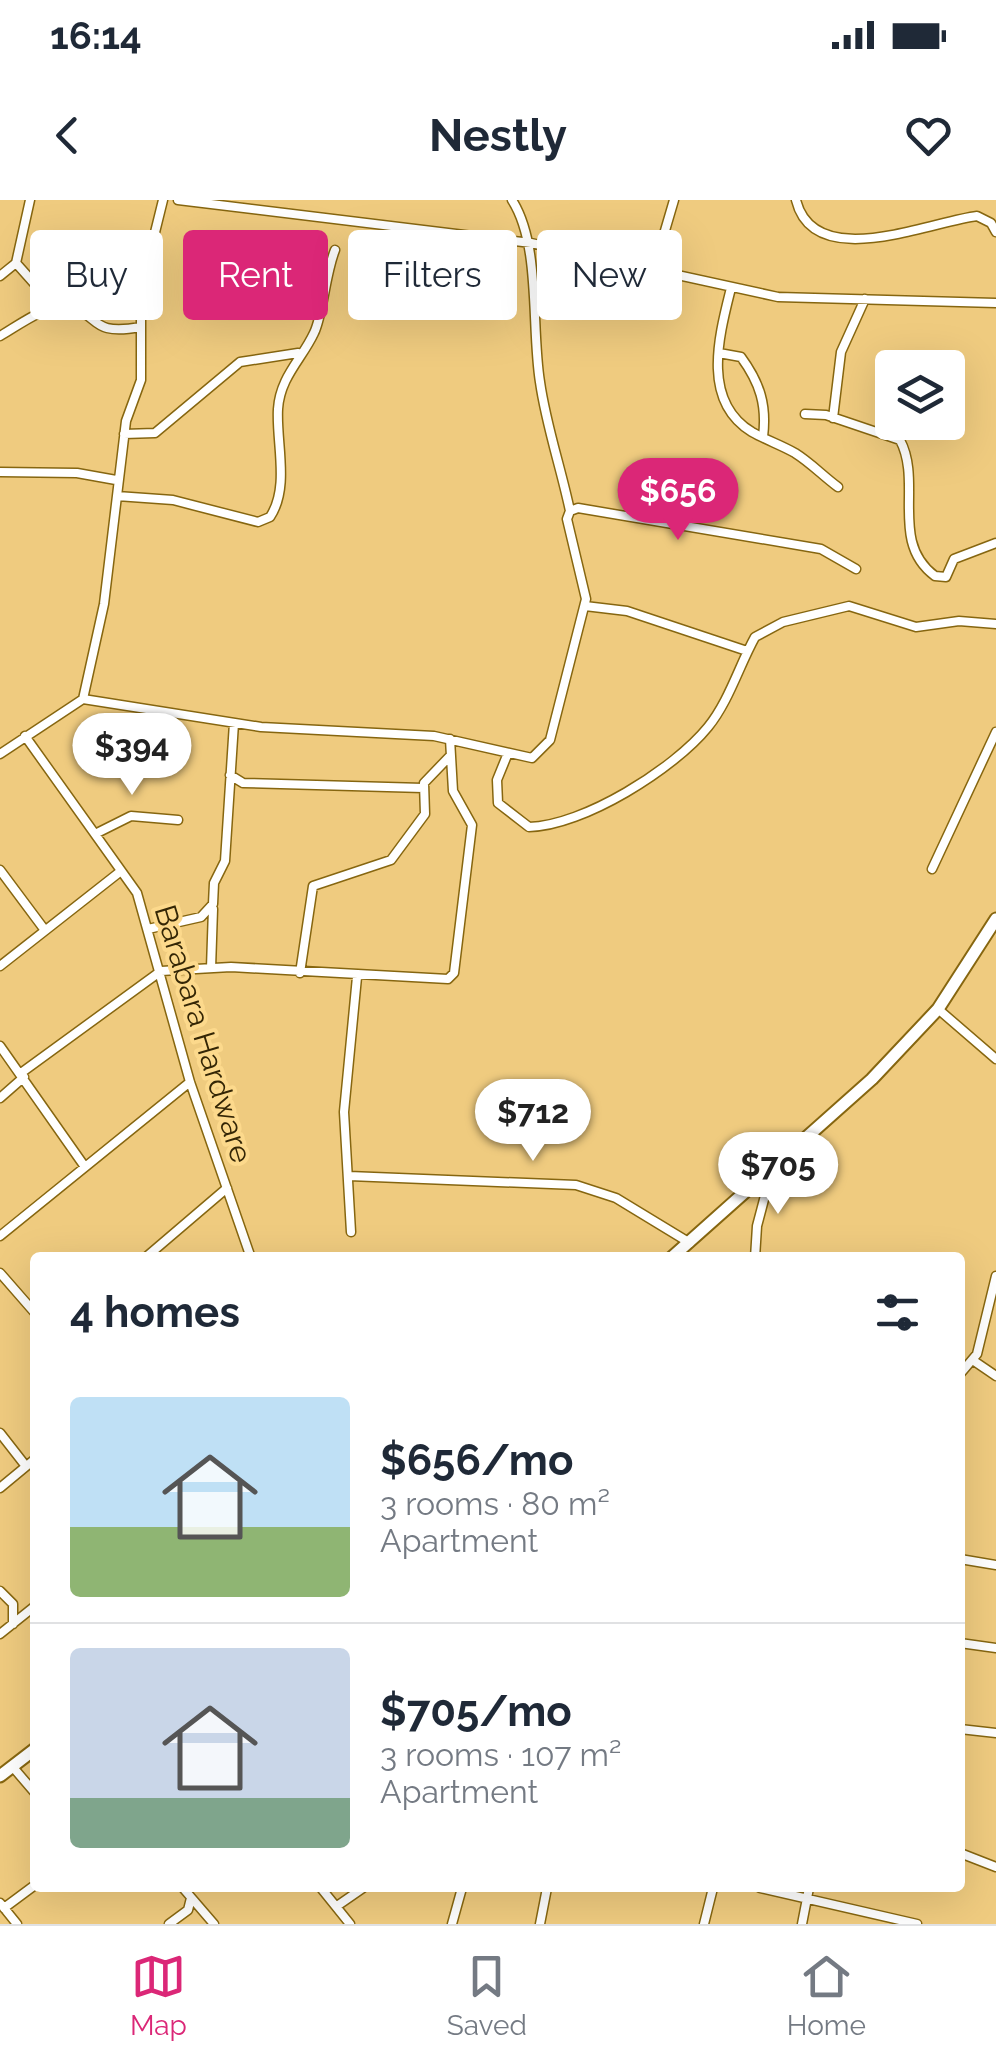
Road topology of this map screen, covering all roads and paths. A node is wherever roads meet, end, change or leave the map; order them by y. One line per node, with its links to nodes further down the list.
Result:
1 (30, 200): 12 (street)
2 (162, 200): 21 (street)
3 (178, 200): 9 (street)
4 (512, 200): 9 (street)
5 (674, 200): 7 (street)
6 (796, 200): 8 (street)
7 (665, 230)
8 (996, 232)
9 (531, 244): 10 (street); 33 (street)
10 (537, 245)
11 (335, 250): 23 (street)
12 (16, 263): 14 (street); 15 (street)
13 (682, 275): 16 (street)
14 (0, 276)
15 (30, 279)
16 (731, 288): 17 (street); 24 (street)
17 (865, 299): 18 (street); 26 (street)
18 (996, 304)
19 (32, 320): 22 (street)
20 (91, 320): 21 (street)
21 (140, 327): 27 (street)
22 (0, 336)
23 (298, 353): 27 (street); 32 (street)
24 (720, 353): 28 (street); 28 (street)
25 (805, 414): 26 (street)
26 (833, 418): 34 (street)
27 (124, 434): 30 (street)
28 (763, 437): 31 (street)
29 (0, 472): 30 (street)
30 (116, 480): 32 (street)
31 (838, 487)
32 (117, 496): 39 (street)
33 (570, 510): 35 (street); 36 (street)
34 (996, 543)
35 (856, 569)
36 (585, 606): 38 (street); 44 (street)
37 (996, 624): 38 (street)
38 (747, 651): 44 (street)
39 (82, 699): 40 (street); 42 (street)
40 (234, 723): 43 (street); 49 (street)
41 (996, 732): 46 (street)
42 (25, 736): 45 (street); 52 (street, Barabara Hardware)
43 (450, 738): 44 (street); 47 (street)
44 (508, 753)
45 (0, 754)
46 (985, 755): 48 (street); 53 (street)
47 (448, 756): 50 (street); 64 (street)
48 (996, 759)
49 (230, 775): 50 (street); 56 (street)
50 (424, 788): 63 (street)
51 (178, 820): 52 (street)
52 (97, 833): 55 (street, Barabara Hardware)
53 (932, 869)
54 (0, 870): 58 (street)
55 (122, 871): 58 (street); 59 (street, Barabara Hardware)
56 (213, 904): 59 (street); 61 (street)
57 (995, 922): 65 (street)
58 (44, 929): 60 (street)
59 (148, 929): 62 (street, Barabara Hardware)
60 (0, 966)
61 (211, 968): 62 (street); 63 (street)
62 (160, 970): 68 (street); 69 (street, Barabara Hardware)
63 (300, 973): 64 (street)
64 (357, 977): 73 (street)
65 (938, 1008): 67 (street); 72 (street)
66 (0, 1046): 68 (street)
67 (996, 1059)
68 (23, 1075): 70 (street); 71 (street)
69 (190, 1082): 71 (street); 74 (street, Barabara Hardware)
70 (0, 1098)
71 (84, 1167): 76 (street)
72 (771, 1173): 77 (street); 81 (street)
73 (349, 1176): 75 (street); 77 (street)
74 (227, 1188): 78 (street); 79 (street, Barabara Hardware)
75 (351, 1232)
76 (0, 1236)
77 (690, 1243): 80 (street)
78 (152, 1252)
79 (249, 1252)
80 (679, 1252)
81 (755, 1252)
82 (0, 1272): 84 (street)
83 (996, 1276): 85 (street)
84 (30, 1307)
85 (974, 1361): 86 (street); 87 (street)
86 (965, 1369)
87 (996, 1376)
88 (0, 1433): 90 (street)
89 (30, 1462): 90 (street)
90 (25, 1465): 91 (street)
91 (0, 1488)
92 (965, 1560): 93 (street)
93 (996, 1565)
94 (0, 1591): 95 (street)
95 (13, 1604): 96 (street); 98 (street)
96 (30, 1606)
97 (30, 1610): 98 (street)
98 (13, 1624): 99 (street)
99 (0, 1634)
100 (965, 1644): 101 (street)
101 (996, 1648)
102 (965, 1729): 103 (street)
103 (996, 1733)
104 (30, 1753): 105 (street)
105 (12, 1766): 106 (street); 107 (street)
106 (0, 1776)
107 (30, 1786)
108 (965, 1855): 109 (street)
109 (996, 1867)
110 (30, 1888): 119 (street)
111 (188, 1892): 118 (street)
112 (324, 1892): 120 (street)
113 (357, 1892): 120 (street)
114 (461, 1892): 125 (street)
115 (547, 1892): 126 (street)
116 (711, 1892): 127 (street)
117 (808, 1892): 128 (street); 129 (street)
118 (191, 1896): 122 (street); 123 (street)
119 (2, 1905): 121 (street)
120 (336, 1906): 124 (street)
121 (17, 1924)
122 (169, 1924)
123 (214, 1924)
124 (350, 1924)
125 (452, 1924)
126 (540, 1924)
127 (704, 1924)
128 (802, 1924)
129 (916, 1924)

